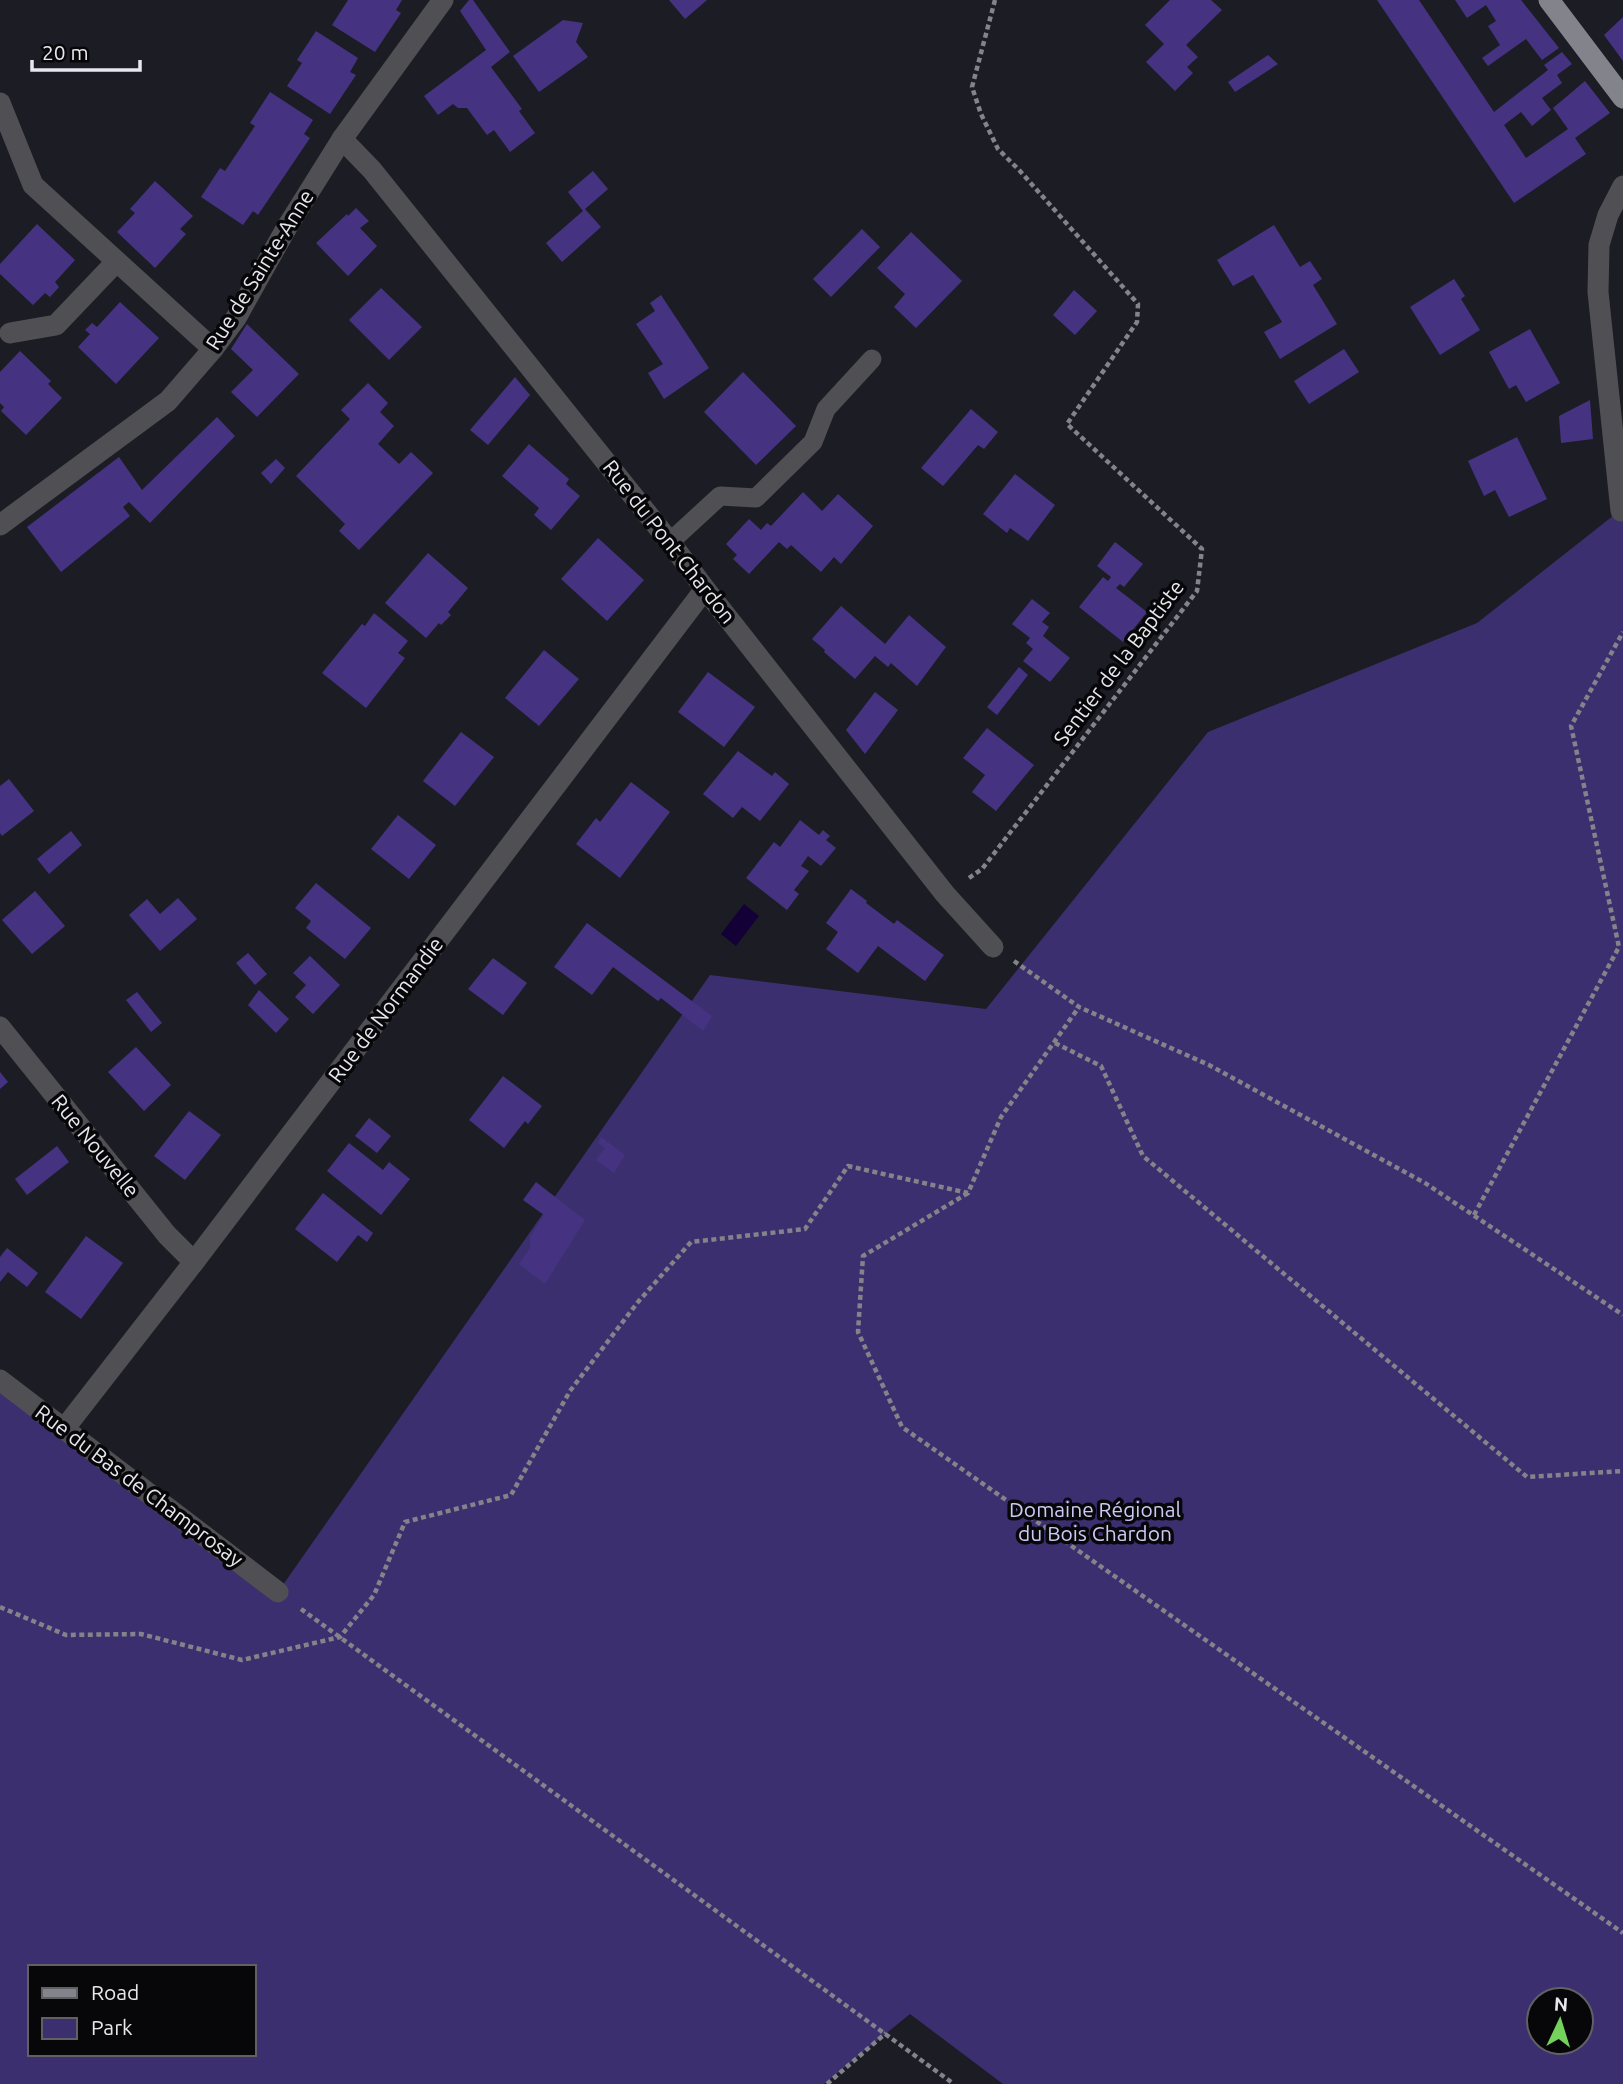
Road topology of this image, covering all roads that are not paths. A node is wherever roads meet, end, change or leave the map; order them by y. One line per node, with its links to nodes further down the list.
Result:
1 (443, 0): 5 (street, Rue de Sainte-Anne)
2 (1549, 0): 3 (main road)
3 (1623, 98)
4 (0, 103): 7 (street)
5 (342, 139): 9 (street, Rue de Sainte-Anne); 13 (street, Rue du Pont Chardon)
6 (1623, 186): 11 (street)
7 (116, 262): 8 (street); 9 (street)
8 (10, 333)
9 (213, 349): 12 (street, Rue de Sainte-Anne)
10 (872, 359): 13 (lane)
11 (1621, 511)
12 (0, 525)
13 (670, 541): 14 (street, Rue du Pont Chardon)
14 (705, 589): 15 (street, Rue du Pont Chardon); 17 (street, Rue de Normandie)
15 (993, 947)
16 (0, 1027): 17 (street, Rue Nouvelle)
17 (194, 1262): 19 (street, Rue de Normandie)
18 (0, 1380): 19 (street, Rue du Bas de Champrosay)
19 (64, 1429): 20 (street, Rue du Bas de Champrosay)
20 (278, 1592)

